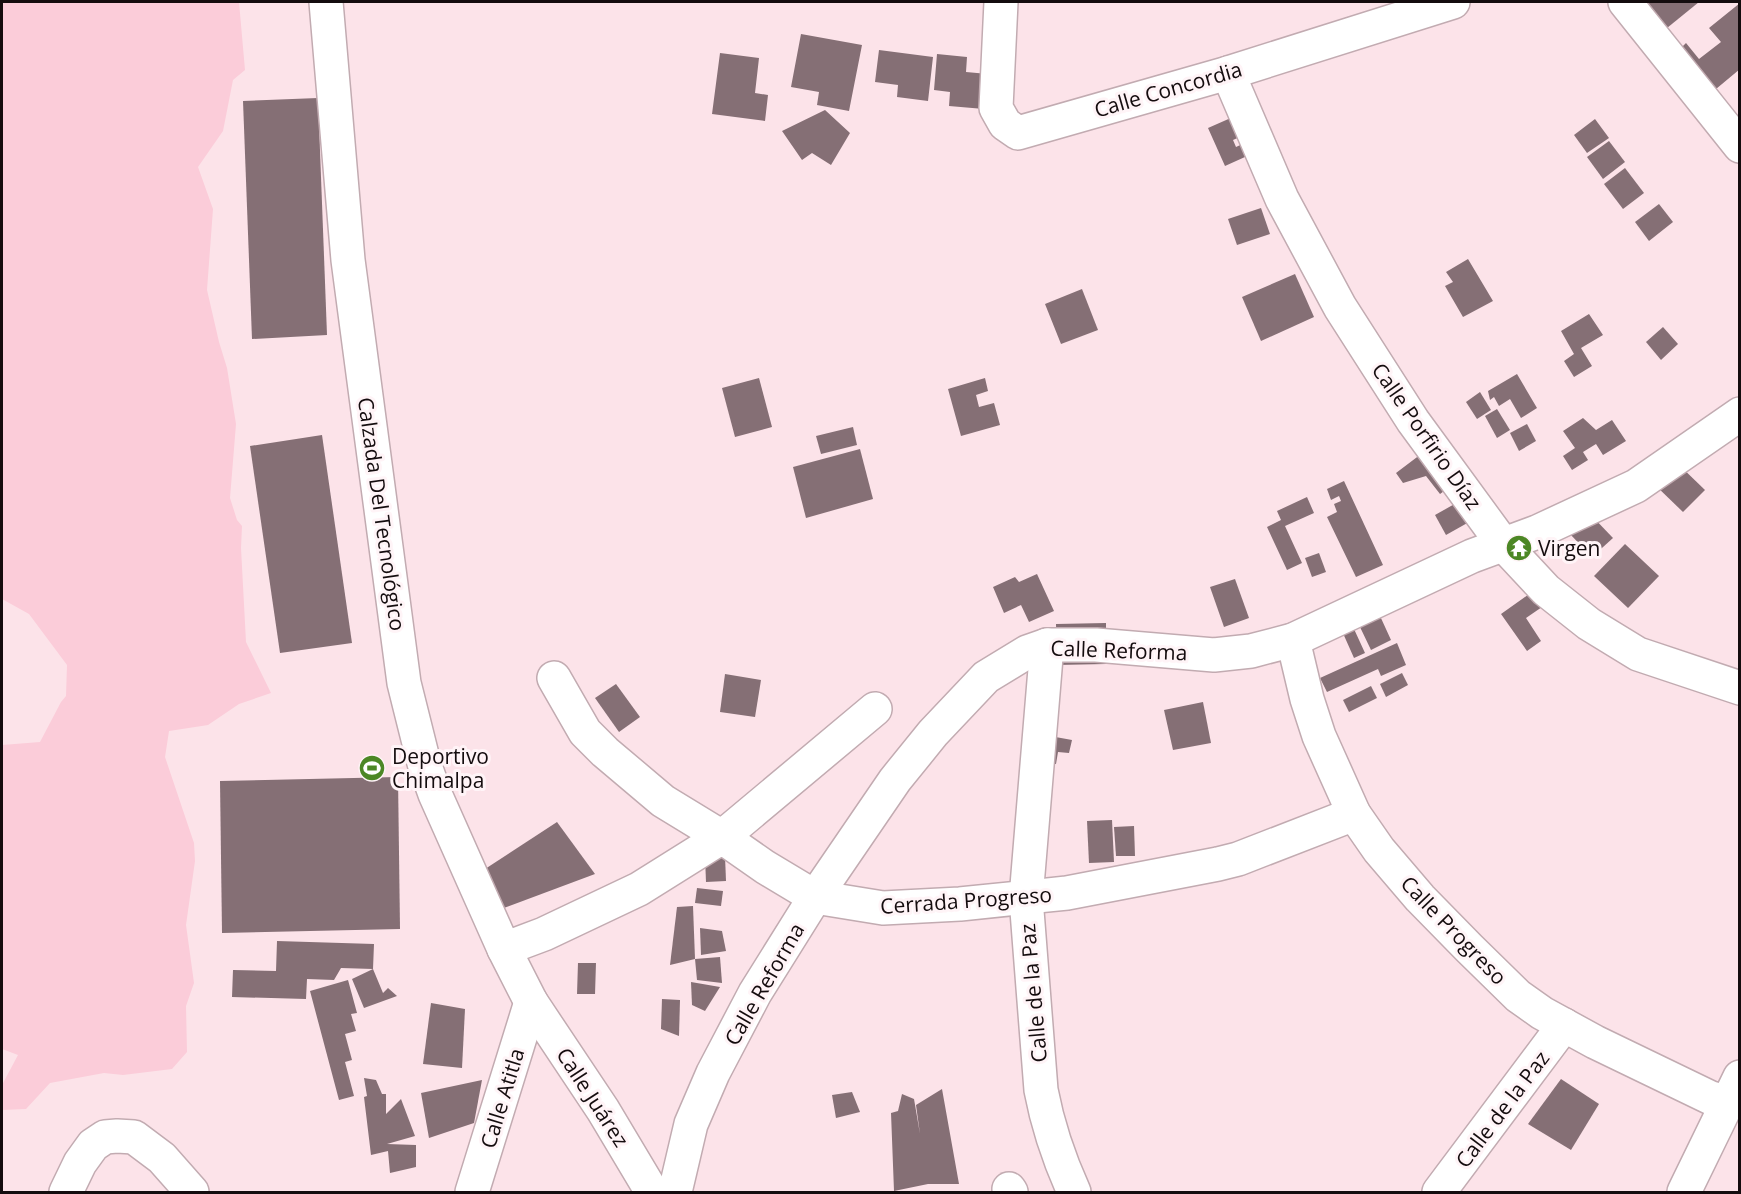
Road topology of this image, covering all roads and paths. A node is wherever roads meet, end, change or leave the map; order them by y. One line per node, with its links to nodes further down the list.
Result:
1 (326, 2): 18 (street, Calzada Del Tecnológico)
2 (1001, 2): 5 (street, Calle Concordia)
3 (1453, 2): 5 (street, Calle Concordia)
4 (1625, 2): 6 (street)
5 (1228, 73): 8 (street, Calle Porfirio Díaz)
6 (1740, 146)
7 (1740, 414): 8 (street, Calle Reforma)
8 (1503, 544): 9 (street, Calle Reforma); 12 (street, Calle Porfirio Díaz)
9 (1293, 639): 10 (street, Calle Reforma); 14 (street, Calle Progreso)
10 (1047, 645): 16 (street, Calle Reforma); 17 (street, Calle de la Paz)
11 (554, 678): 15 (street, Cerrada Progreso)
12 (1740, 688)
13 (875, 710): 15 (street)
14 (1354, 814): 17 (street, Cerrada Progreso); 20 (street, Calle Progreso)
15 (722, 837): 16 (street, Cerrada Progreso); 18 (street)
16 (815, 897): 17 (street, Cerrada Progreso); 26 (street, Calle Reforma)
17 (1026, 898): 27 (street, Calle de la Paz)
18 (504, 949): 19 (street, Calzada Del Tecnológico)
19 (531, 1002): 24 (street, Calle Atitla); 25 (street, Calle Juárez)
20 (1564, 1025): 21 (street, Calle Progreso); 28 (street, Calle de la Paz)
21 (1735, 1093): 29 (street)
22 (66, 1192): 23 (street)
23 (192, 1192)
24 (472, 1192)
25 (652, 1192)
26 (675, 1192)
27 (1074, 1192)
28 (1439, 1192)
29 (1684, 1192)

